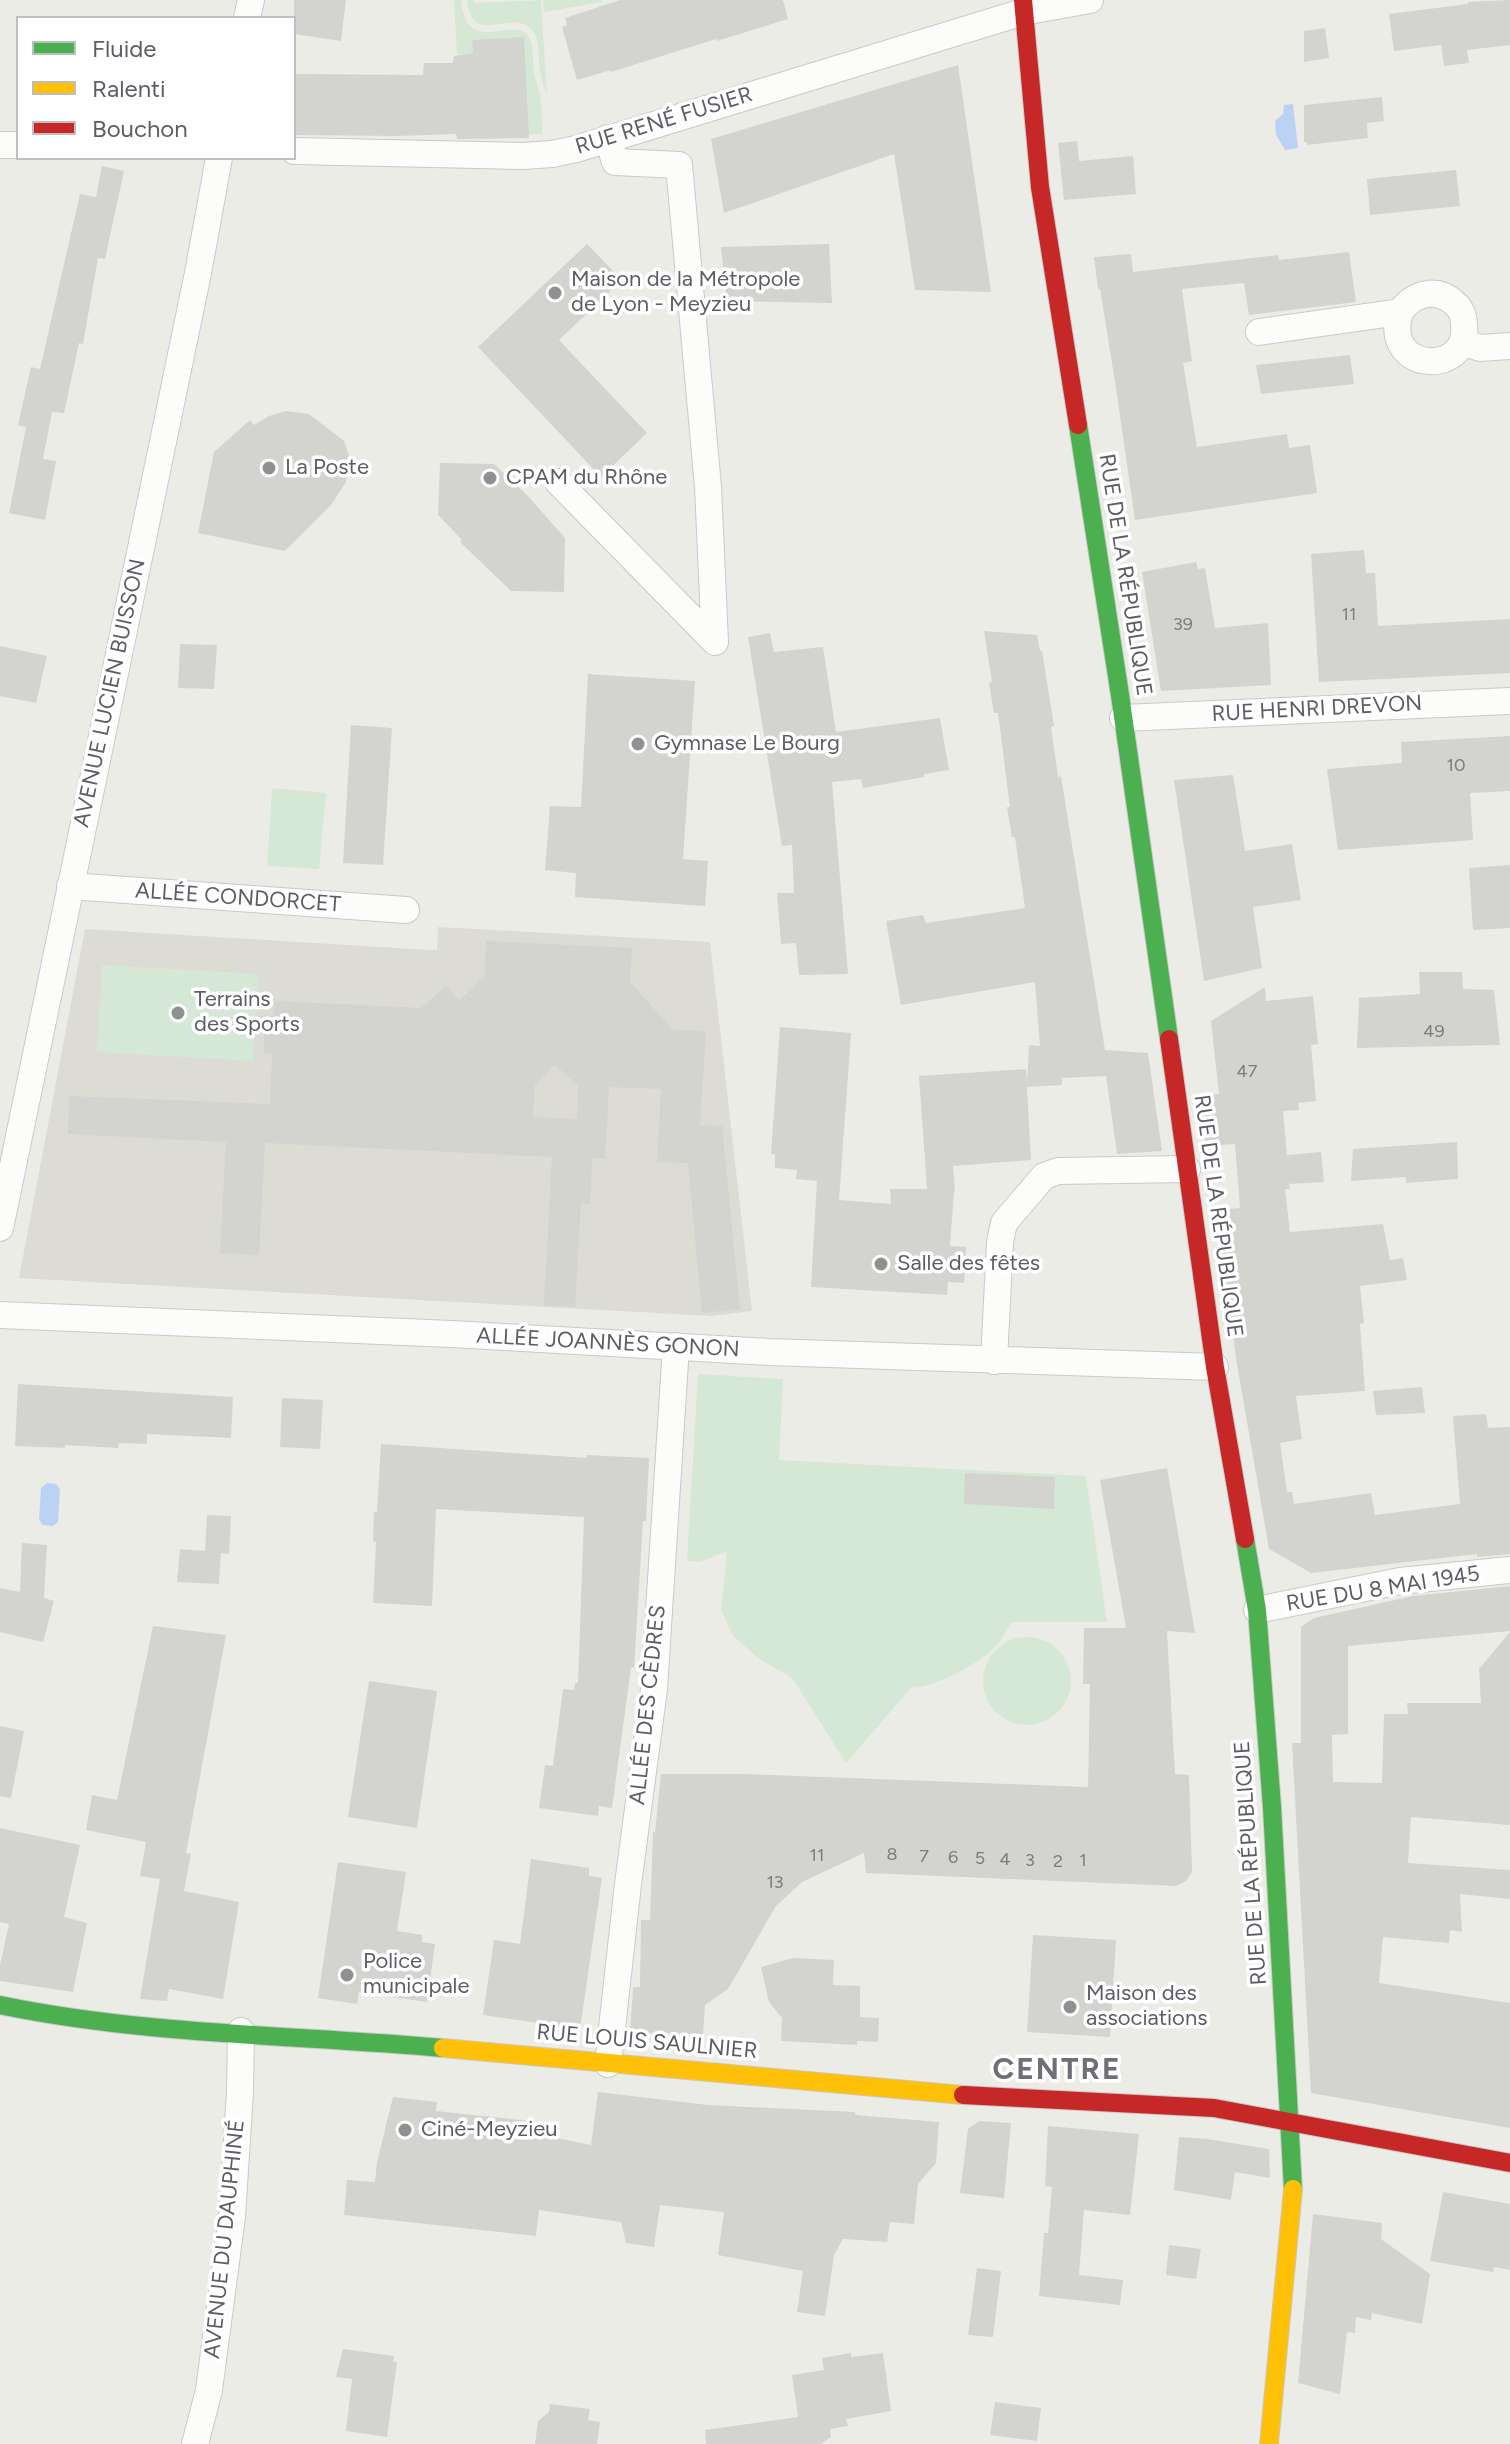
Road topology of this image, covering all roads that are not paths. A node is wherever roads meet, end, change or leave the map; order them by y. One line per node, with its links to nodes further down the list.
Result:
1 (1090, 0): 2 (street, RUE RENÉ FUSIER)
2 (1023, 6): 3 (street, RUE RENÉ FUSIER); 12 (main road, RUE DE LA RÉPUBLIQUE)
3 (608, 138): 4 (street, RUE RENÉ FUSIER); 10 (street)
4 (296, 151)
5 (219, 160): 13 (street, AVENUE LUCIEN BUISSON)
6 (1400, 312): 7 (street); 8 (street); 8 (street)
7 (1259, 332)
8 (1462, 342): 9 (street)
9 (1510, 346)
10 (558, 482)
11 (1510, 701): 12 (street, RUE HENRI DREVON)
12 (1123, 718): 15 (main road, RUE DE LA RÉPUBLIQUE)
13 (70, 886): 14 (street, ALLÉE CONDORCET); 16 (street, AVENUE LUCIEN BUISSON)
14 (406, 910)
15 (1187, 1169): 19 (street); 20 (main road, RUE DE LA RÉPUBLIQUE)
16 (0, 1228)
17 (0, 1315): 18 (street, ALLÉE JOANNÈS GONON)
18 (676, 1346): 19 (street, ALLÉE JOANNÈS GONON); 25 (street, ALLÉE DES CÈDRES)
19 (994, 1361): 20 (street, ALLÉE JOANNÈS GONON)
20 (1215, 1367): 22 (main road, RUE DE LA RÉPUBLIQUE)
21 (1510, 1570): 22 (street, RUE DU 8 MAI 1945)
22 (1257, 1610): 26 (main road, RUE DE LA RÉPUBLIQUE)
23 (0, 2005): 24 (main road, RUE LOUIS SAULNIER)
24 (241, 2031): 25 (main road, RUE LOUIS SAULNIER); 28 (street, AVENUE DU DAUPHINÉ)
25 (608, 2064): 26 (main road, RUE LOUIS SAULNIER)
26 (1291, 2123): 27 (main road, RUE LOUIS SAULNIER); 29 (main road, RUE DE LA RÉPUBLIQUE)
27 (1510, 2163)
28 (195, 2444)
29 (1269, 2444)

